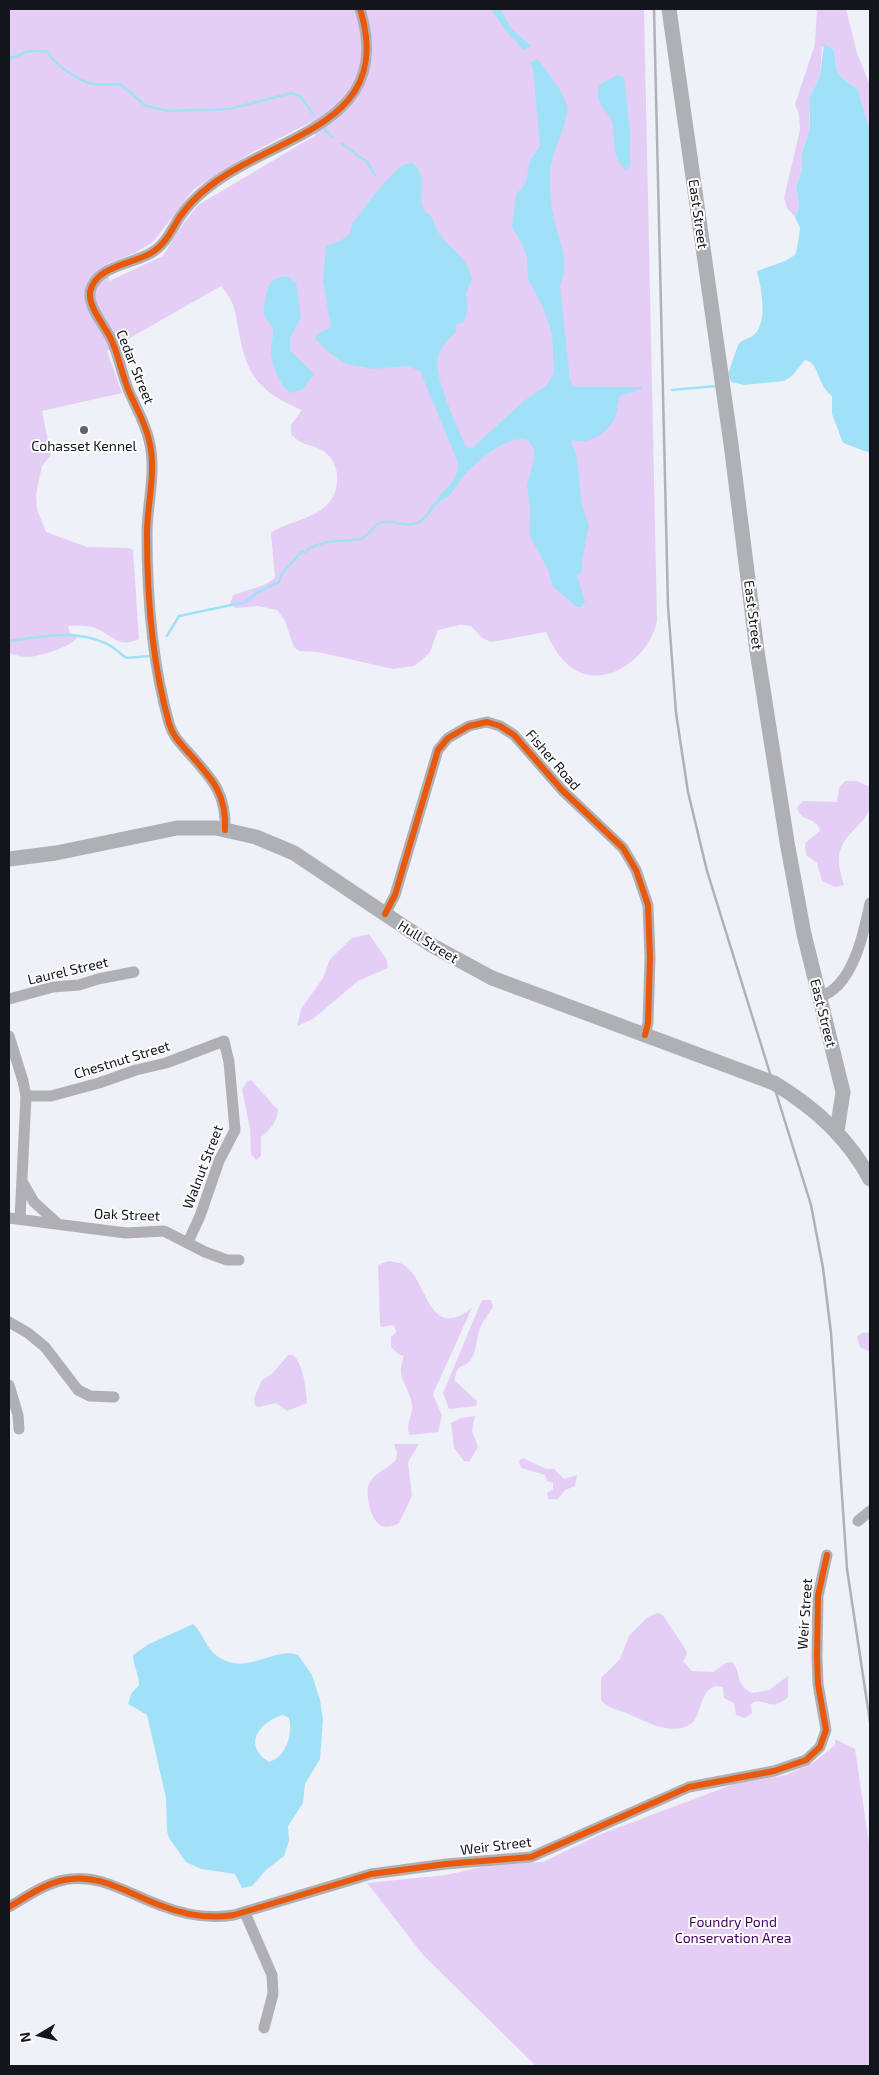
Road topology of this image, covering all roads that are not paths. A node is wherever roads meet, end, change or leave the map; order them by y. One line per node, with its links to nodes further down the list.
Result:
1 (360, 9): 5 (street, Cedar Street)
2 (669, 9): 4 (main road, East Street)
3 (672, 9): 4 (main road, East Street)
4 (673, 36): 10 (main road, East Street)
5 (225, 830): 6 (main road, Hull Street); 8 (main road, Hull Street)
6 (9, 859)
7 (870, 903): 10 (street)
8 (385, 914): 12 (main road, Hull Street); 12 (street, Fisher Road)
9 (134, 972): 11 (street, Laurel Street)
10 (819, 997): 15 (main road, East Street)
11 (9, 999)
12 (645, 1035): 17 (main road, Hull Street)
13 (9, 1036): 16 (street)
14 (224, 1041): 16 (street, Chestnut Street); 23 (street, Walnut Street)
15 (843, 1092): 17 (main road); 18 (main road, East Street)
16 (26, 1096): 20 (street)
17 (820, 1114): 18 (main road, Hull Street)
18 (837, 1131): 19 (main road)
19 (870, 1179)
20 (22, 1181): 21 (street); 22 (street)
21 (15, 1218): 22 (street, Oak Street)
22 (60, 1225): 23 (street, Oak Street)
23 (188, 1242): 24 (street, Oak Street)
24 (239, 1260)
25 (9, 1322): 27 (street)
26 (9, 1385): 28 (street)
27 (114, 1397)
28 (19, 1429)
29 (870, 1511): 30 (street)
30 (858, 1521)
31 (827, 1555): 33 (street, Weir Street)
32 (9, 1907): 33 (street, Weir Street)
33 (245, 1913): 34 (street)
34 (264, 2028)

